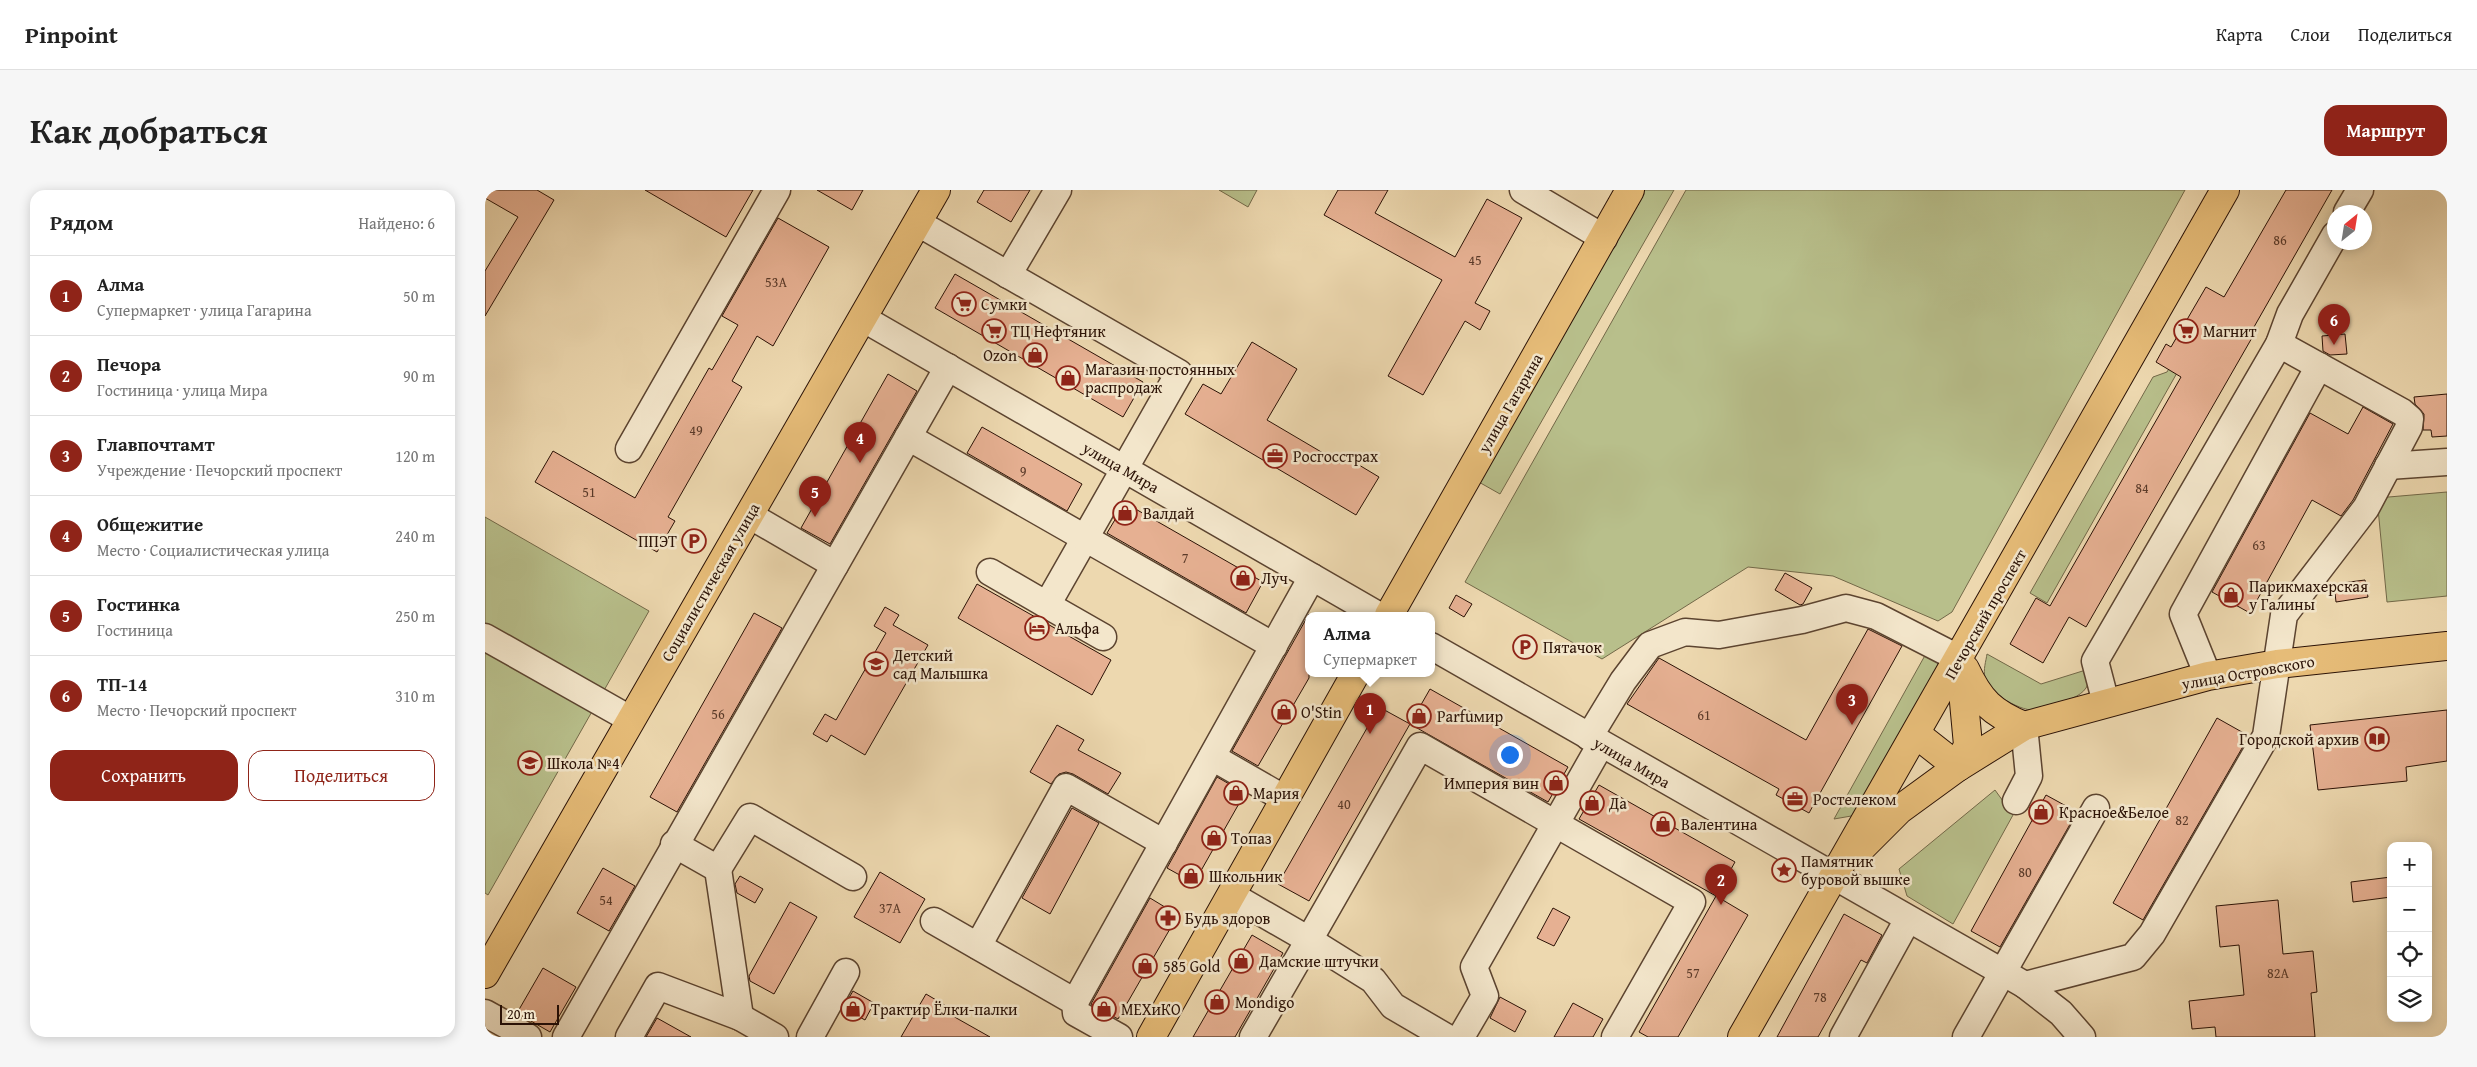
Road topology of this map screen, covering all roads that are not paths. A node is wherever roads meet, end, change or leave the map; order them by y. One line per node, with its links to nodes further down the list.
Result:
1 (777, 190): 18 (street)
2 (936, 190): 9 (main road, Социалистическая улица)
3 (1058, 190): 12 (street)
4 (1523, 190): 10 (street)
5 (1630, 190): 10 (main road, улица Гагарина)
6 (2225, 190): 35 (main road, Печорский проспект)
7 (2360, 190): 8 (street)
8 (2351, 205)
9 (918, 223): 12 (street); 13 (main road, Социалистическая улица)
10 (1604, 238): 29 (main road, улица Гагарина)
11 (2327, 249): 14 (street)
12 (1008, 275): 21 (street)
13 (864, 319): 16 (street, улица Мира); 22 (main road, Социалистическая улица)
14 (2279, 344): 15 (street); 39 (street)
15 (2319, 366): 20 (street); 37 (street)
16 (948, 367): 17 (street); 21 (street, улица Мира)
17 (908, 437): 23 (street); 24 (street)
18 (629, 449)
19 (2447, 462): 20 (street)
20 (2388, 466): 36 (street)
21 (1124, 469): 23 (street); 26 (street, улица Мира)
22 (749, 515): 24 (street); 40 (main road, Социалистическая улица)
23 (1085, 538): 27 (street); 32 (street)
24 (835, 565): 52 (street)
25 (990, 572): 27 (street)
26 (1313, 577): 28 (street, улица Мира); 32 (street)
27 (1047, 605): 31 (street)
28 (1373, 612)
29 (1391, 612)
30 (485, 637): 40 (street)
31 (1103, 637)
32 (1274, 646): 45 (street)
33 (2447, 646): 36 (main road, улица Островского)
34 (1435, 648): 43 (street, улица Мира)
35 (1960, 659): 41 (main road); 42 (main road); 43 (street); 44 (main road, Печорский проспект)
36 (2277, 664): 37 (main road, улица Островского); 63 (street)
37 (2208, 676): 39 (main road, улица Островского)
38 (1355, 677): 47 (main road)
39 (2106, 703): 41 (main road, улица Островского)
40 (631, 719): 62 (main road, Социалистическая улица)
41 (2025, 726): 42 (main road); 46 (main road, улица Островского); 48 (street)
42 (1967, 739): 44 (main road); 46 (main road)
43 (1595, 741): 50 (street); 55 (street, улица Мира)
44 (1926, 742): 46 (main road); 55 (main road, Печорский проспект)
45 (1212, 757): 47 (street); 51 (street)
46 (1958, 767): 55 (main road, улица Островского)
47 (1285, 799): 56 (main road)
48 (2016, 800)
49 (2096, 808): 63 (street)
50 (1555, 823): 59 (street); 76 (street); 77 (street)
51 (1164, 843): 60 (street); 66 (street)
52 (674, 844): 53 (street); 68 (street)
53 (718, 869): 54 (street); 65 (street)
54 (853, 877)
55 (1833, 877): 57 (street, улица Мира); 78 (main road, Печорский проспект)
56 (1231, 895): 59 (street); 73 (main road)
57 (1907, 919): 63 (street, улица Мира); 79 (street)
58 (934, 921): 60 (street)
59 (1309, 940): 74 (street); 75 (street)
60 (978, 946): 66 (street)
61 (847, 972): 71 (street)
62 (485, 974)
63 (2014, 979): 80 (street); 81 (street, улица Мира)
64 (485, 1013): 67 (street)
65 (740, 1017): 69 (street); 70 (street)
66 (1080, 1020): 72 (street)
67 (528, 1037)
68 (566, 1037)
69 (629, 1037)
70 (775, 1037)
71 (810, 1037)
72 (1119, 1037)
73 (1151, 1037)
74 (1253, 1037)
75 (1446, 1037)
76 (1461, 1037)
77 (1615, 1037)
78 (1742, 1037)
79 (1843, 1037)
80 (1966, 1037)
81 (2082, 1037)

